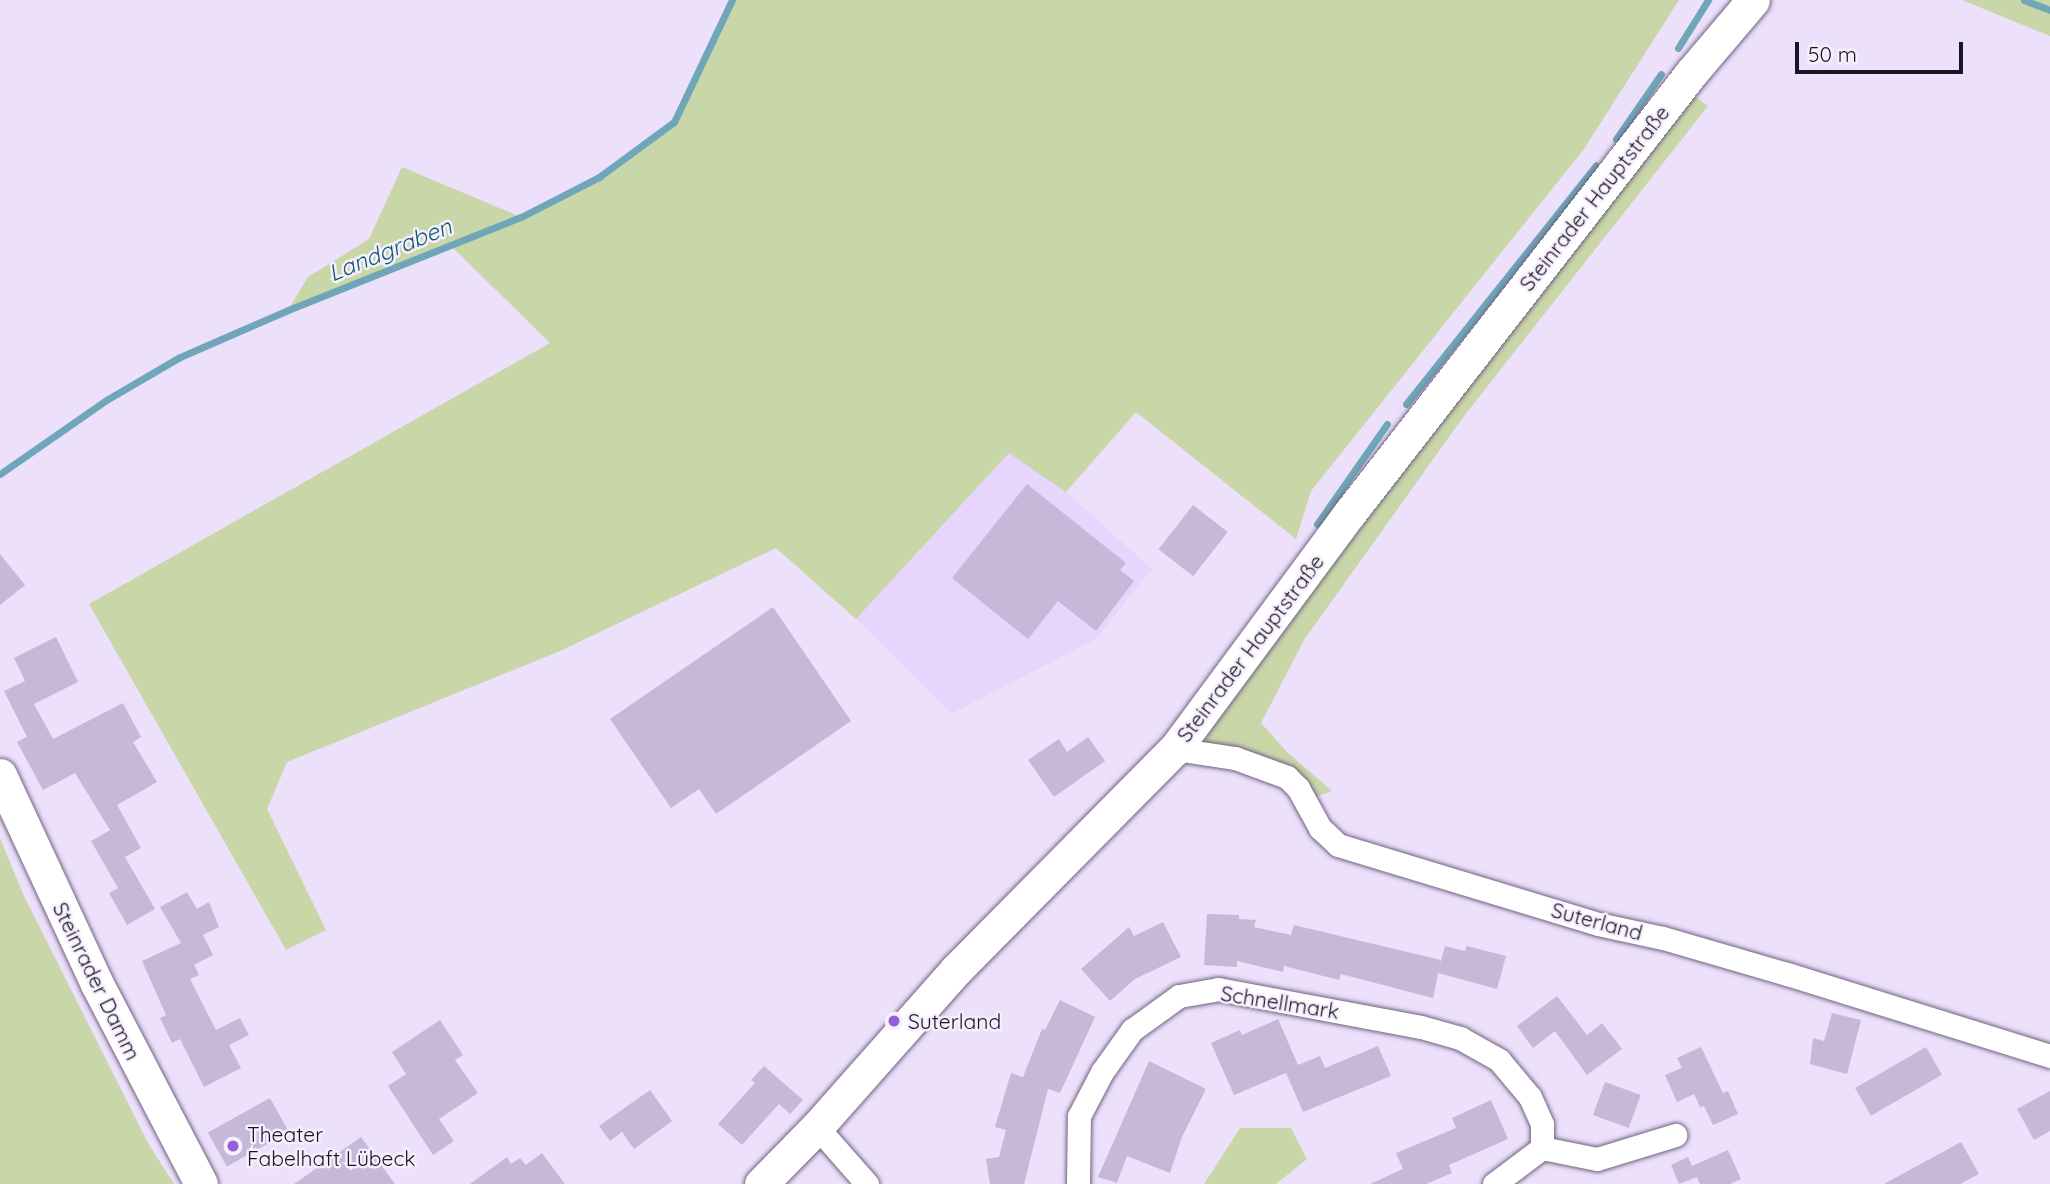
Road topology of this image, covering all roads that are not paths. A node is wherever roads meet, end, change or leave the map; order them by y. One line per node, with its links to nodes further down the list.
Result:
1 (1734, 0): 3 (main road, Steinrader Hauptstraße)
2 (1753, 0): 3 (main road, Steinrader Hauptstraße)
3 (1692, 72): 4 (main road, Steinrader Hauptstraße)
4 (1175, 749): 6 (street, Suterland); 7 (main road, Steinrader Hauptstraße)
5 (0, 775): 10 (main road, Steinrader Damm)
6 (2050, 1056)
7 (817, 1127): 11 (main road, Steinrader Hauptstraße); 12 (street)
8 (1675, 1135): 9 (street)
9 (1542, 1148): 13 (street, Schnellmark); 14 (street)
10 (201, 1184)
11 (761, 1184)
12 (867, 1184)
13 (1078, 1184)
14 (1494, 1184)

